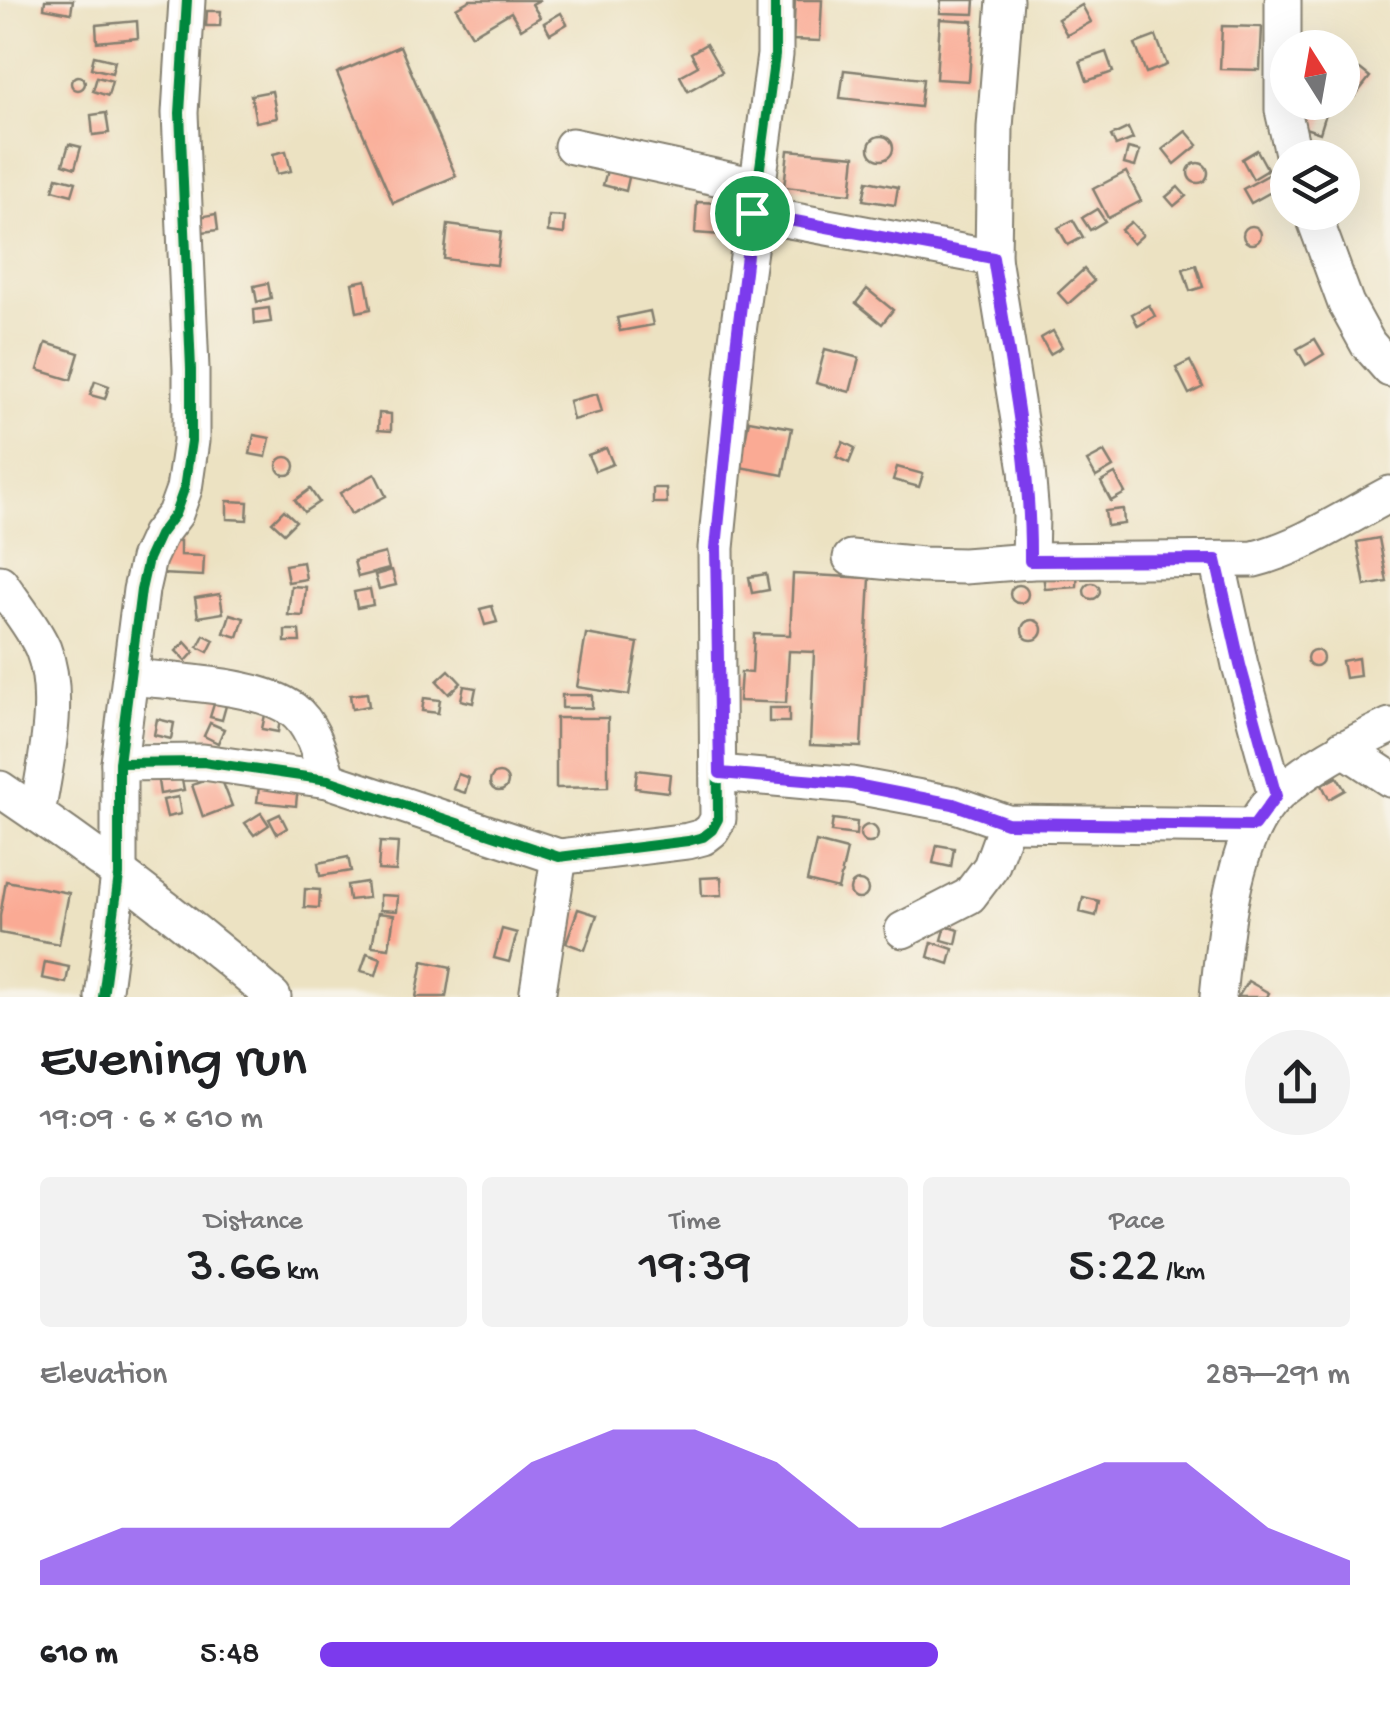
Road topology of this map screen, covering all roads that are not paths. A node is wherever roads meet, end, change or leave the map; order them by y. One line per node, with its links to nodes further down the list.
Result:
1 (187, 0): 16 (street)
2 (776, 0): 7 (street)
3 (1005, 0): 9 (street)
4 (1283, 0): 5 (street)
5 (1290, 140)
6 (572, 146): 7 (street)
7 (754, 199): 9 (street); 20 (street)
8 (1319, 230): 10 (street)
9 (993, 258): 14 (street)
10 (1390, 369)
11 (1390, 494): 13 (street)
12 (851, 558): 14 (street)
13 (1216, 560): 14 (street); 24 (street)
14 (1030, 561)
15 (0, 583): 25 (street)
16 (130, 676): 19 (street); 21 (street)
17 (1390, 726): 18 (street)
18 (1342, 748): 22 (street); 24 (street)
19 (119, 763): 21 (street); 29 (street)
20 (720, 773): 26 (street); 28 (street)
21 (328, 780): 28 (street)
22 (1390, 780)
23 (0, 789): 25 (street)
24 (1276, 796): 27 (street)
25 (37, 814): 29 (street)
26 (1007, 823): 27 (street); 30 (street)
27 (1254, 826): 36 (street)
28 (559, 858): 35 (street)
29 (119, 875): 31 (street); 32 (street)
30 (903, 930)
31 (216, 948): 33 (street); 34 (street)
32 (104, 997)
33 (236, 997)
34 (273, 997)
35 (537, 997)
36 (1218, 997)

